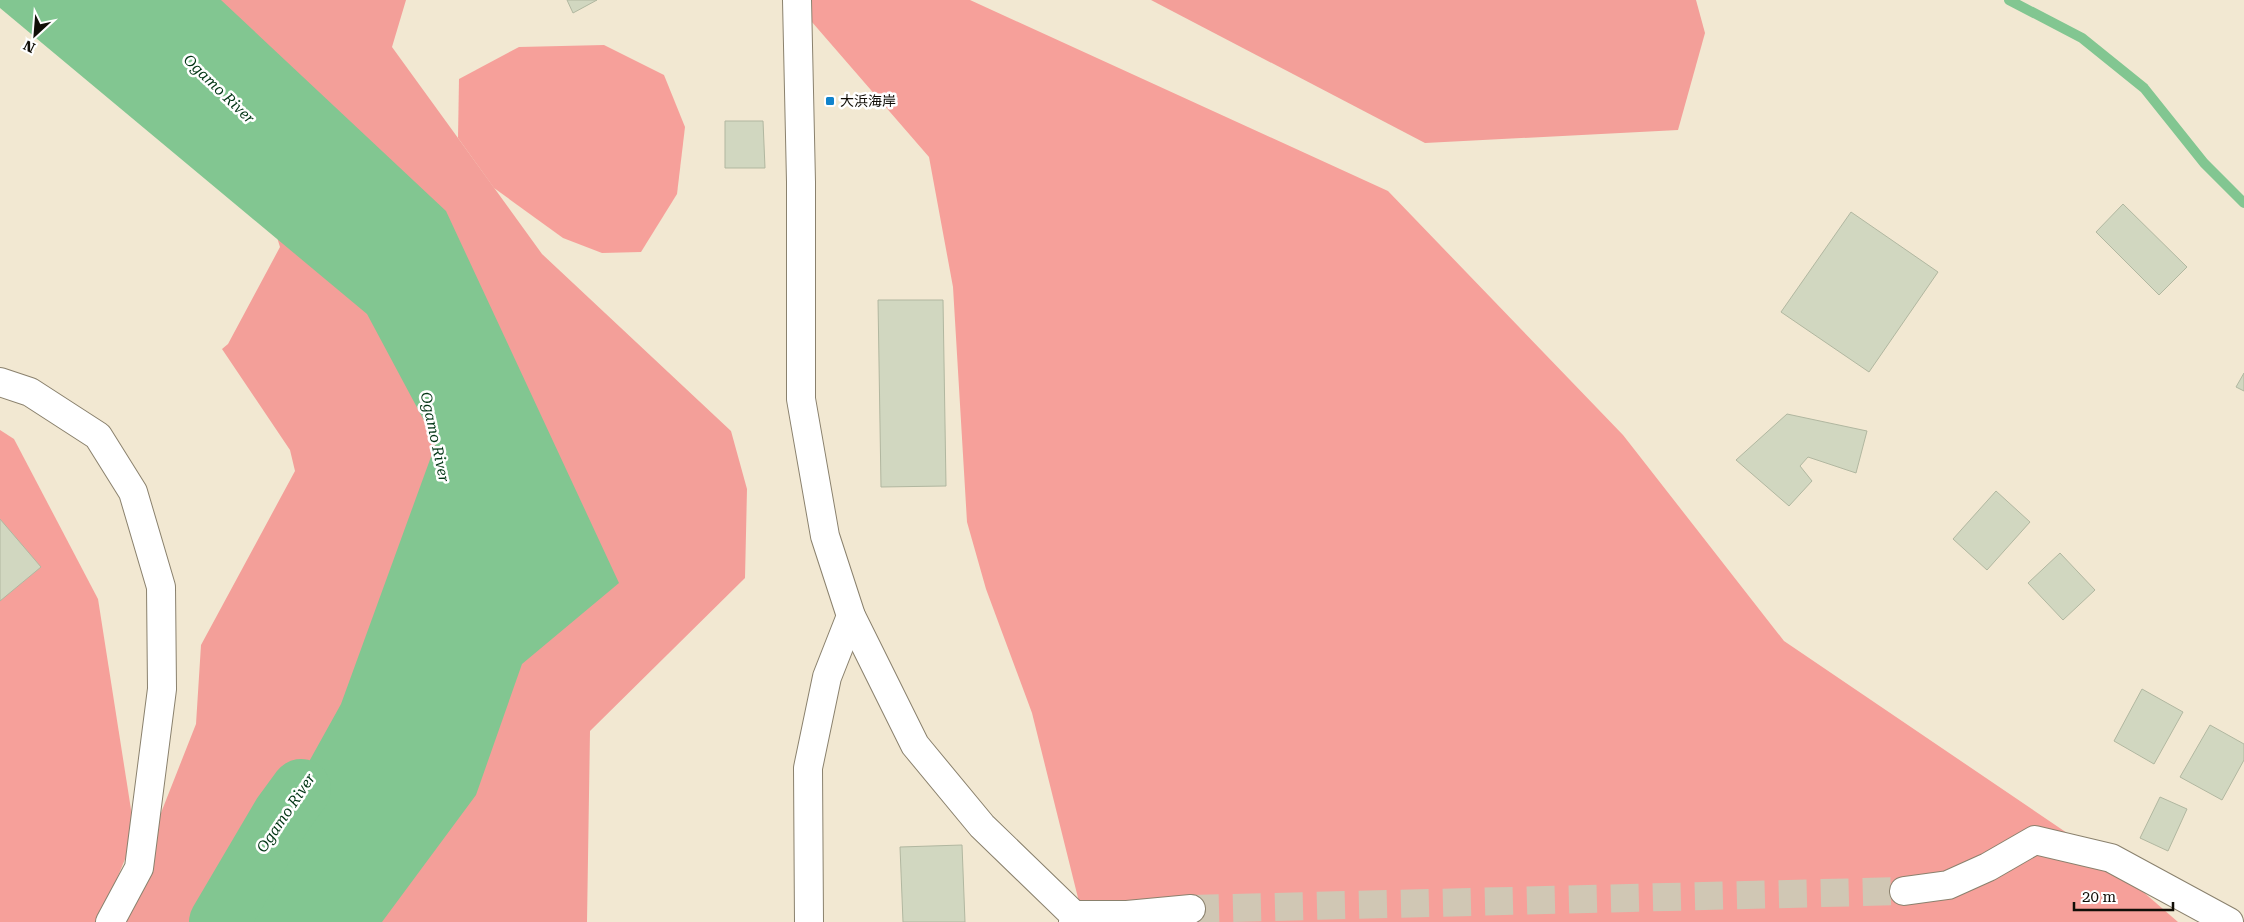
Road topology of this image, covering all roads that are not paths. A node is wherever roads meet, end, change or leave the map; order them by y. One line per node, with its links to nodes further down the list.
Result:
1 (797, 0): 3 (street)
2 (0, 382): 7 (street)
3 (851, 616): 6 (street); 8 (street)
4 (1904, 891): 9 (street)
5 (1191, 909): 6 (street)
6 (1074, 918)
7 (110, 922)
8 (809, 922)
9 (2229, 922)

